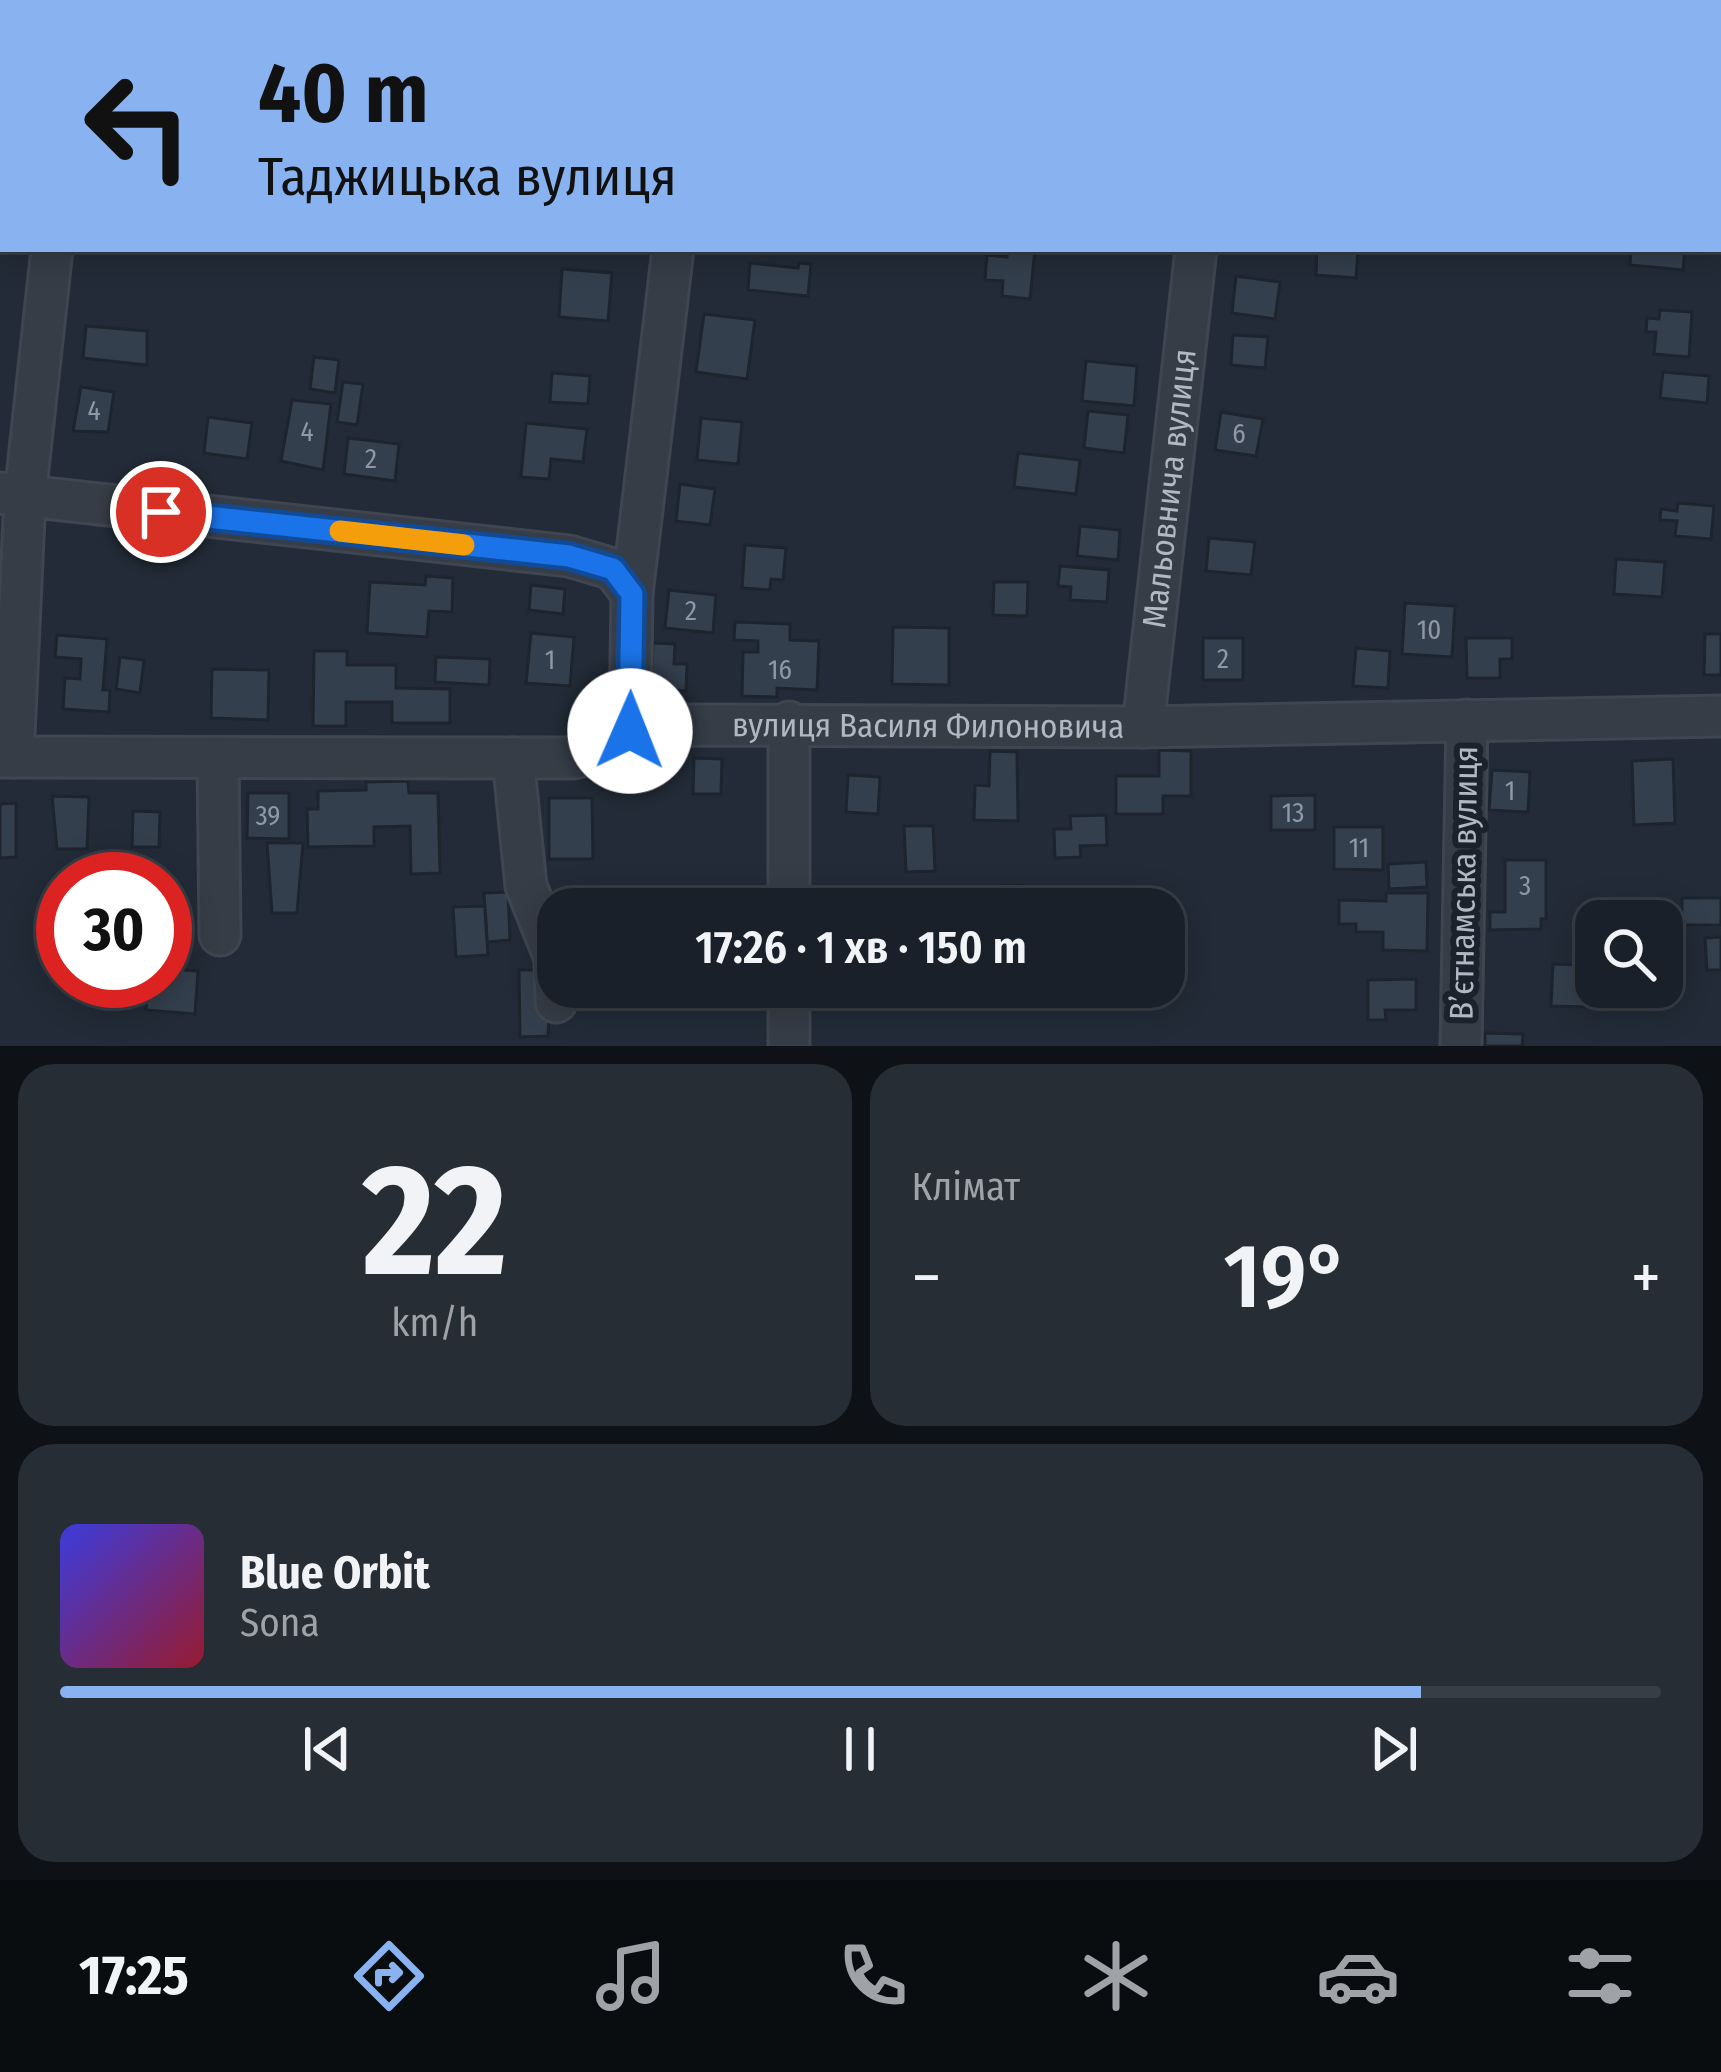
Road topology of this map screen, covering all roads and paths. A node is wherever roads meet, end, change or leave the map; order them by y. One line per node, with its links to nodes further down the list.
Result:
1 (52, 252): 4 (street)
2 (673, 252): 5 (street)
3 (1196, 252): 9 (street, Мальовнича вулиця)
4 (12, 495): 5 (street); 11 (street)
5 (632, 594): 10 (street)
6 (1721, 716): 7 (street, вулиця Василя Филоновича)
7 (1466, 720): 9 (street, вулиця Василя Филоновича); 19 (street, Вʼєтнамська вулиця)
8 (789, 722): 9 (street, вулиця Василя Филоновича); 10 (street, вулиця Василя Филоновича); 14 (street)
9 (1143, 727)
10 (630, 731): 13 (street, вулиця Василя Филоновича)
11 (7, 757): 12 (street, вулиця Василя Филоновича)
12 (218, 758): 13 (street, вулиця Василя Филоновича); 16 (street)
13 (513, 758): 15 (street)
14 (789, 888)
15 (537, 913)
16 (220, 935)
17 (789, 1008): 18 (street)
18 (789, 1046)
19 (1461, 1046)

